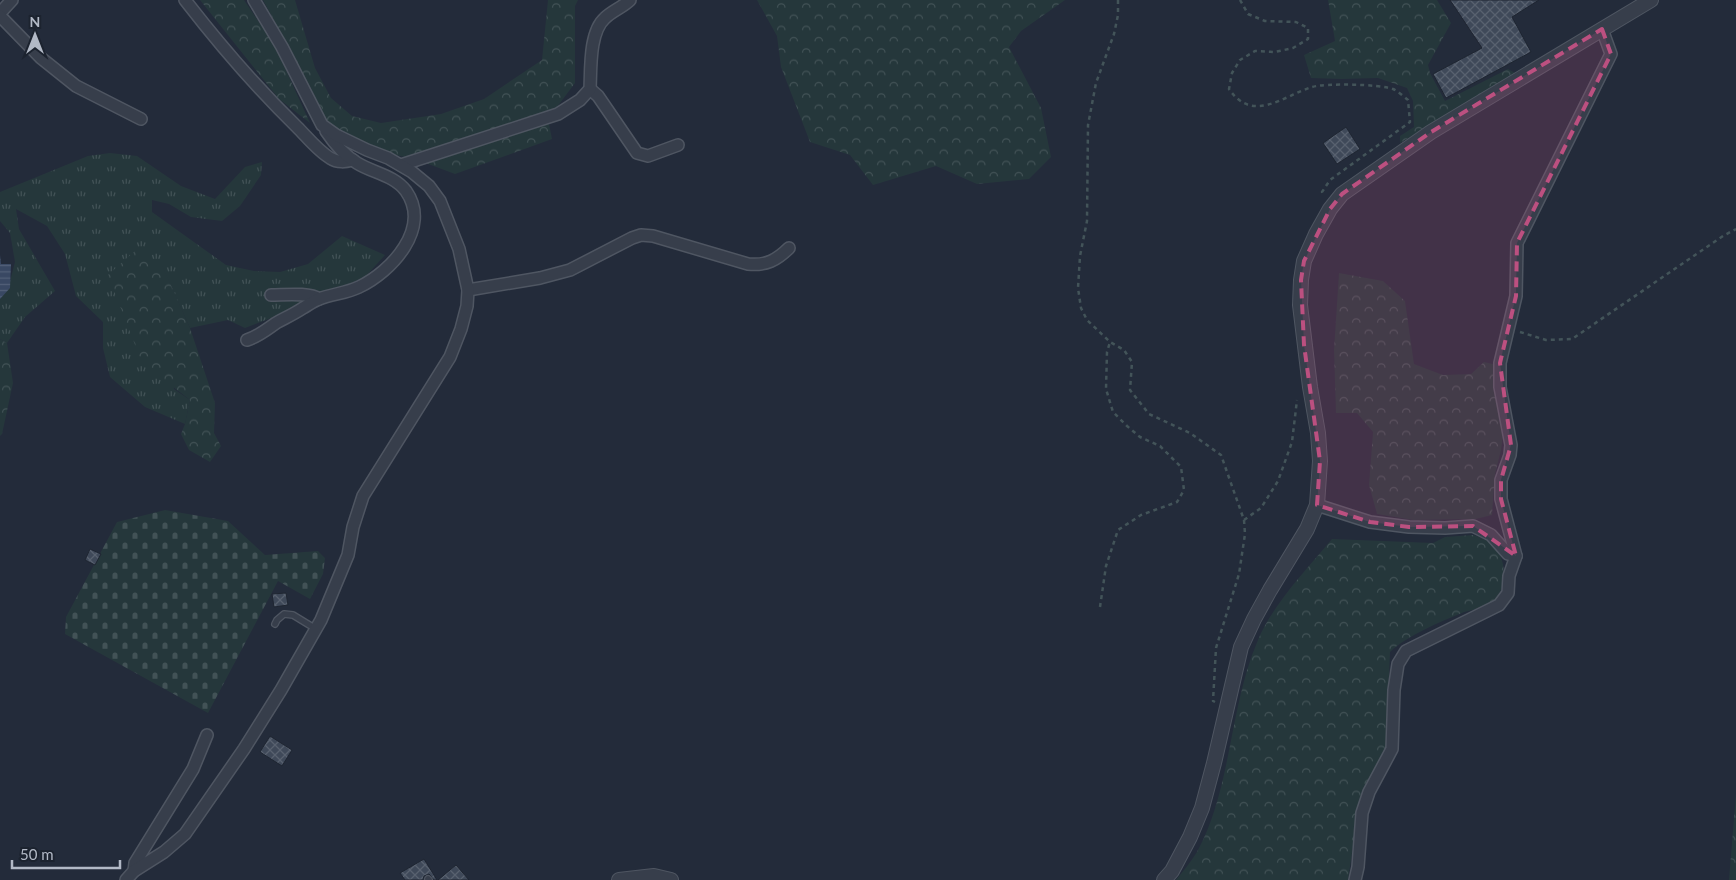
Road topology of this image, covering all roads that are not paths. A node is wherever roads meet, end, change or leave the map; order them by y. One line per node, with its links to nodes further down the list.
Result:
1 (12, 0): 6 (street)
2 (185, 0): 12 (street)
3 (254, 0): 10 (street)
4 (630, 0): 8 (street)
5 (1651, 0): 7 (street)
6 (0, 15): 9 (street)
7 (1602, 29): 19 (street); 20 (street)
8 (590, 89): 11 (street); 13 (street)
9 (141, 119)
10 (322, 125): 12 (street); 13 (street)
11 (678, 145)
12 (352, 160): 17 (street)
13 (401, 165): 15 (street)
14 (789, 248): 15 (street)
15 (468, 290): 22 (street)
16 (272, 295): 17 (street)
17 (319, 299): 18 (street)
18 (247, 340)
19 (1317, 505): 20 (street); 27 (street)
20 (1516, 556): 28 (street)
21 (275, 624): 22 (lane)
22 (316, 630): 24 (street)
23 (207, 735): 24 (street)
24 (130, 876)
25 (619, 880): 26 (street)
26 (671, 880)
27 (1164, 880)
28 (1355, 880)

